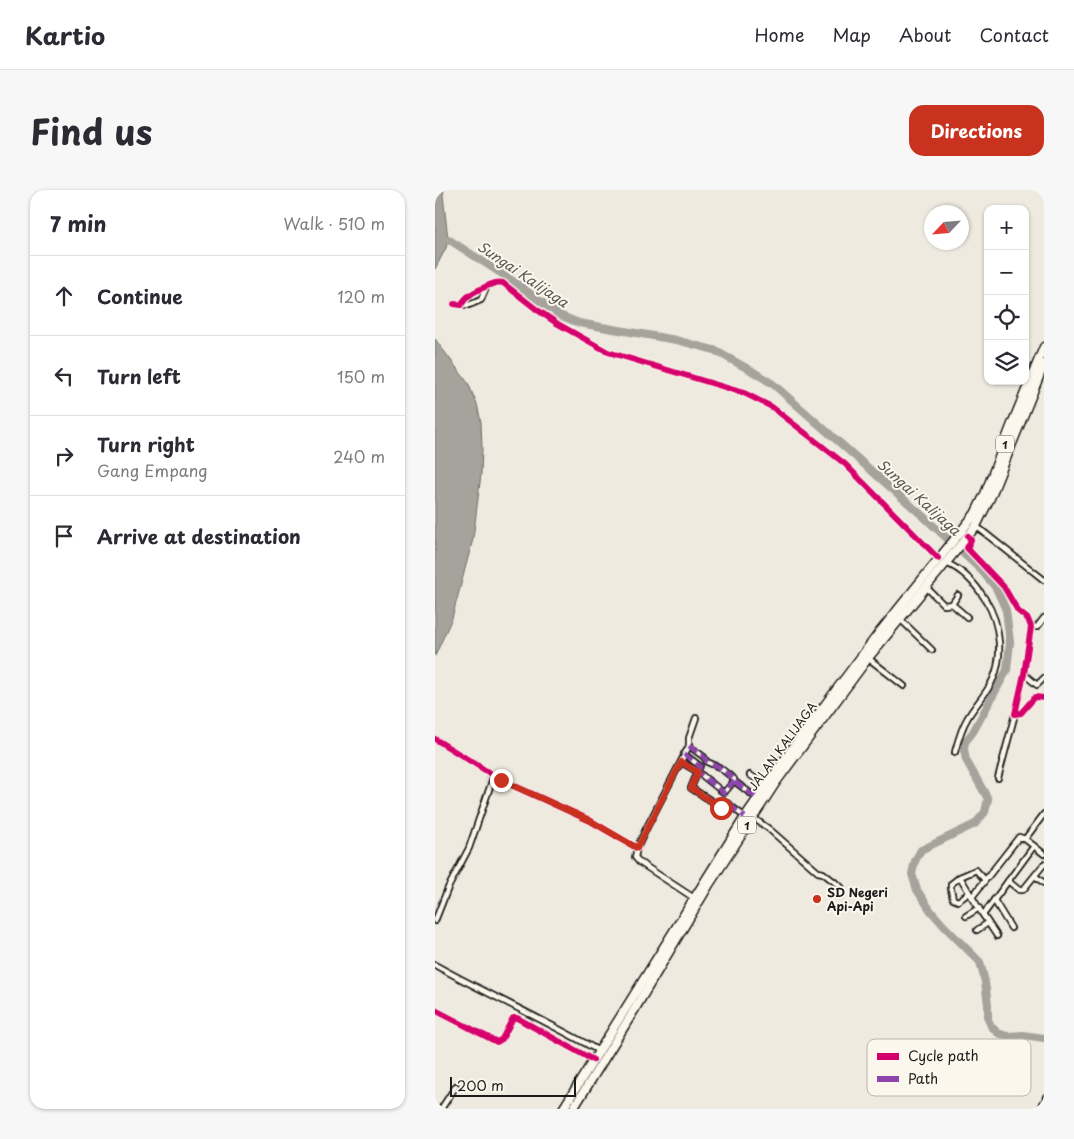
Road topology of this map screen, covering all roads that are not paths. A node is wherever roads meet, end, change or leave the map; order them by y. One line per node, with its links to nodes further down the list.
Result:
1 (487, 286): 3 (street); 3 (street); 8 (street)
2 (454, 304): 3 (street)
3 (461, 305)
4 (1044, 347): 8 (highway, JALAN KALIJAGA / 1)
5 (1044, 364): 6 (highway, 1)
6 (976, 526): 7 (highway, 1); 10 (street)
7 (966, 539): 9 (highway, JALAN KALIJAGA / 1); 17 (street)
8 (939, 557): 36 (highway, JALAN KALIJAGA / 1)
9 (947, 562): 11 (highway, JALAN KALIJAGA / 1); 28 (street)
10 (1044, 580)
11 (925, 586): 13 (street); 15 (highway, JALAN KALIJAGA / 1)
12 (958, 594): 13 (street)
13 (952, 604): 14 (street)
14 (967, 617)
15 (899, 618): 18 (street); 19 (highway, JALAN KALIJAGA / 1)
16 (1044, 618): 17 (street)
17 (1031, 627): 20 (street)
18 (932, 650)
19 (868, 658): 22 (street); 39 (highway, JALAN KALIJAGA / 1)
20 (1024, 674): 21 (street); 24 (street)
21 (1044, 678)
22 (904, 686)
23 (1044, 698): 24 (street)
24 (1015, 714): 34 (street)
25 (696, 718): 27 (street)
26 (435, 739): 32 (street)
27 (689, 746): 29 (street); 35 (street)
28 (955, 752)
29 (684, 754): 30 (street); 31 (street)
30 (681, 762): 31 (street); 42 (street)
31 (698, 772): 35 (street); 39 (street)
32 (494, 775): 42 (street); 57 (street)
33 (750, 775): 36 (street)
34 (998, 778)
35 (734, 781): 37 (street)
36 (767, 786): 37 (highway, JALAN KALIJAGA / 1)
37 (758, 799): 39 (highway, JALAN KALIJAGA / 1)
38 (1044, 814): 40 (street)
39 (748, 817): 50 (street); 52 (highway, JALAN KALIJAGA / 1); 66 (highway, JALAN KALIJAGA / 1)
40 (1025, 839): 41 (street); 47 (street)
41 (1034, 846): 43 (street); 48 (street)
42 (637, 848): 52 (street)
43 (1044, 854)
44 (1044, 864): 45 (street)
45 (1035, 876): 48 (street); 49 (street)
46 (960, 877): 47 (street); 51 (street); 51 (street)
47 (985, 880): 51 (street)
48 (1008, 881): 53 (street)
49 (1044, 883)
50 (841, 886)
51 (970, 895): 54 (street)
52 (694, 898): 64 (highway, JALAN KALIJAGA / 1)
53 (995, 900): 55 (street); 59 (street)
54 (979, 908): 55 (street); 56 (street)
55 (983, 915): 58 (street)
56 (966, 916)
57 (435, 921)
58 (989, 923): 60 (street); 61 (street)
59 (1011, 928)
60 (977, 930)
61 (997, 936)
62 (435, 965): 64 (street)
63 (435, 1010): 65 (street)
64 (599, 1051): 65 (highway, JALAN KALIJAGA / 1)
65 (593, 1060): 66 (highway, JALAN KALIJAGA / 1)
66 (587, 1076): 69 (highway, JALAN KALIJAGA / 1); 70 (highway, JALAN KALIJAGA / 1)
67 (456, 1086): 68 (street)
68 (441, 1109)
69 (563, 1109)
70 (573, 1109)

